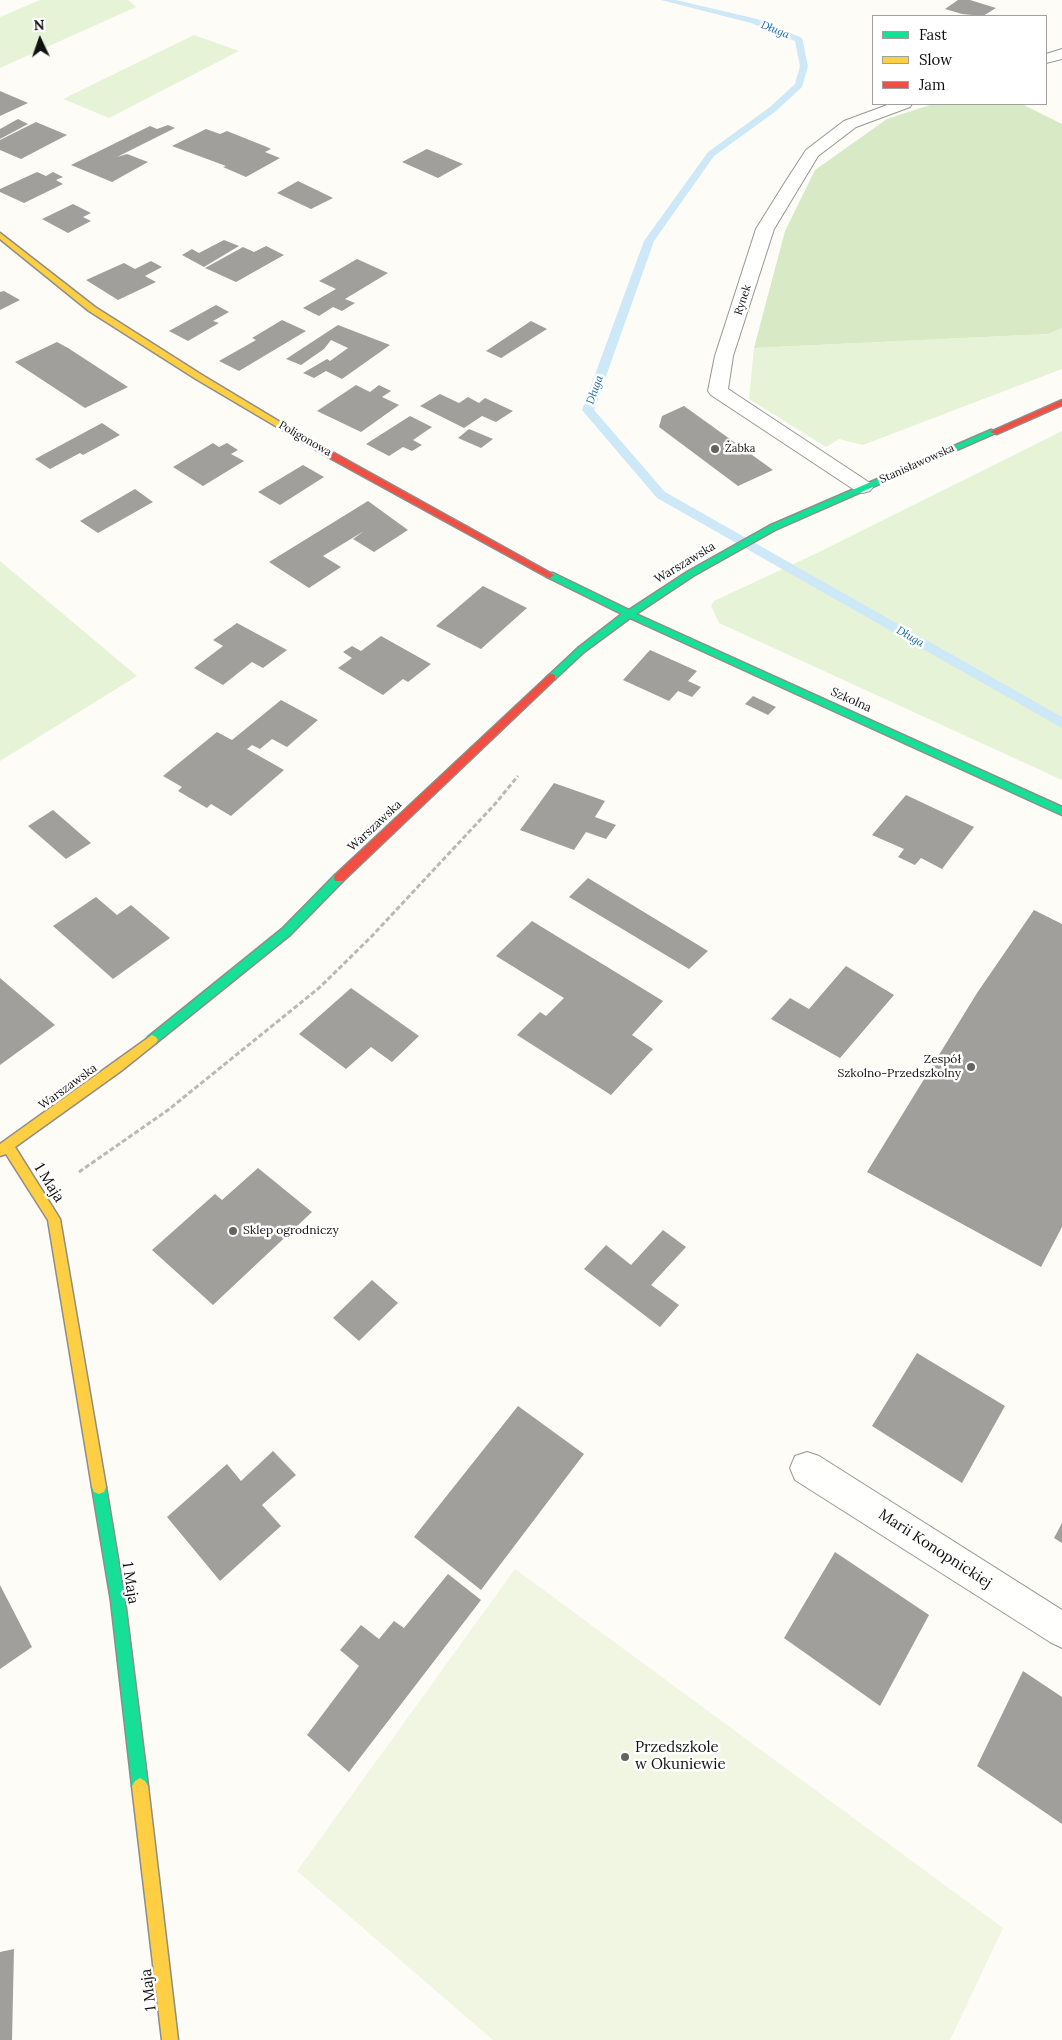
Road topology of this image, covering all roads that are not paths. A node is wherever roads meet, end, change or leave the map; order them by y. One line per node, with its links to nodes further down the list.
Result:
1 (1062, 54): 2 (street)
2 (1047, 59)
3 (901, 105): 6 (street, Rynek)
4 (0, 235): 8 (street, Poligonowa)
5 (1062, 402): 6 (street, Stanisławowska)
6 (863, 487): 7 (street, Stanisławowska)
7 (772, 528): 8 (street, Warszawska)
8 (629, 614): 9 (street, Szkolna); 10 (street, Warszawska)
9 (1062, 811)
10 (4, 1149): 13 (street, 1 Maja)
11 (807, 1468): 12 (street, Marii Konopnickiej)
12 (1062, 1630)
13 (170, 2040)

